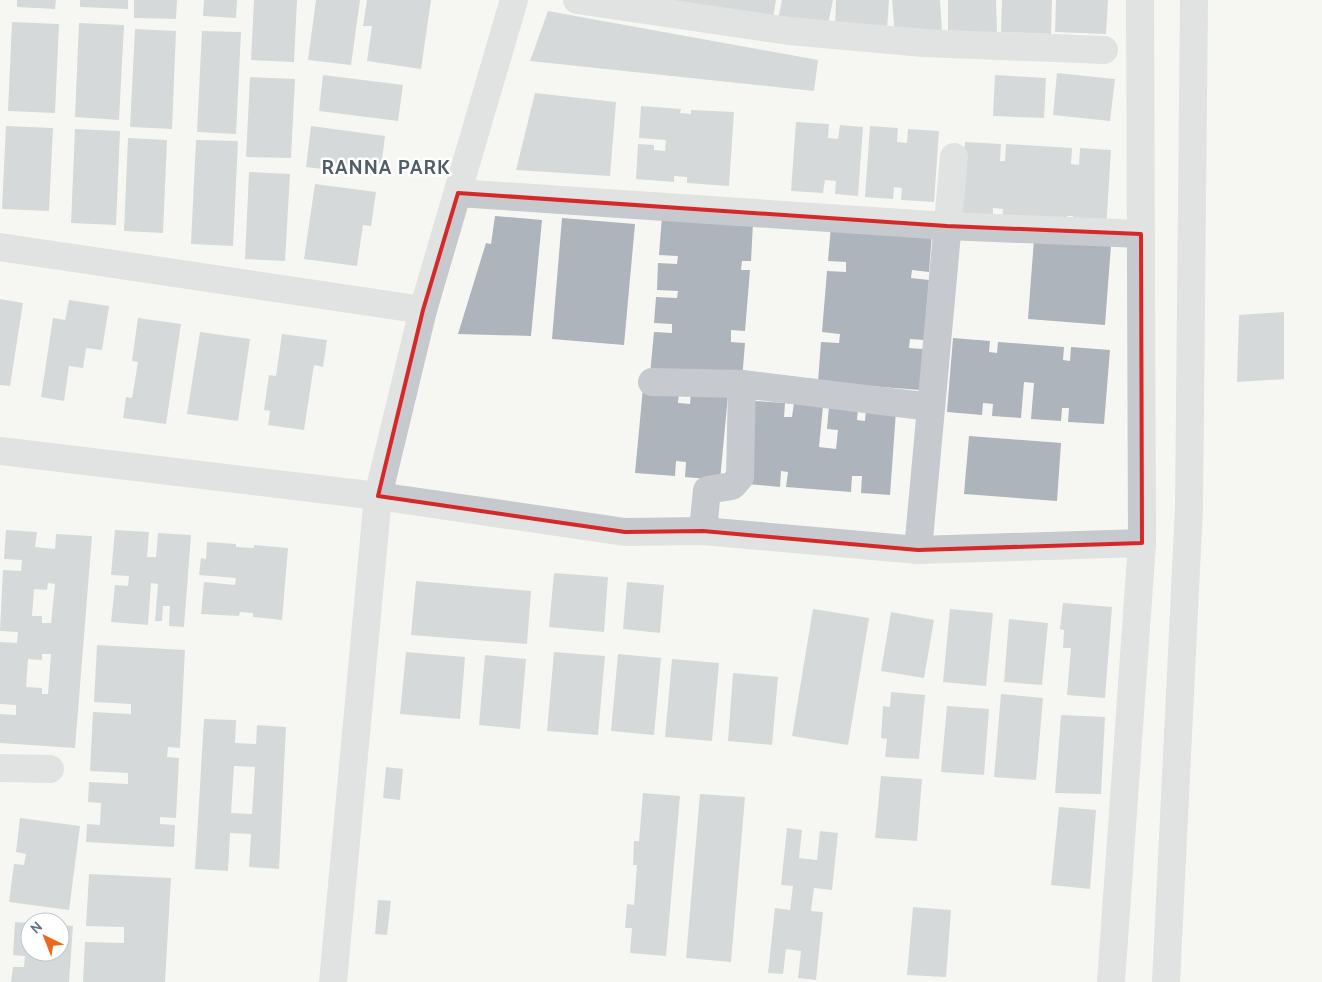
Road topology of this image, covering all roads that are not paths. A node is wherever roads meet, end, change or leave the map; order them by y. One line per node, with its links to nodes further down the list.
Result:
1 (514, 0): 7 (street)
2 (577, 0): 5 (street)
3 (1140, 0): 9 (street)
4 (1194, 0): 24 (street)
5 (1104, 50)
6 (954, 157): 8 (street)
7 (458, 193): 8 (street); 11 (street)
8 (948, 226): 9 (street); 14 (street)
9 (1141, 234): 18 (street)
10 (0, 246): 11 (street)
11 (422, 310): 16 (street)
12 (652, 382): 13 (street)
13 (742, 384): 14 (street); 17 (street)
14 (931, 408): 19 (street)
15 (0, 451): 16 (street)
16 (378, 496): 17 (street); 22 (street)
17 (703, 531): 19 (street)
18 (1142, 543): 19 (street); 23 (street)
19 (918, 550)
20 (0, 768): 21 (street)
21 (50, 769)
22 (333, 982)
23 (1111, 982)
24 (1166, 982)

